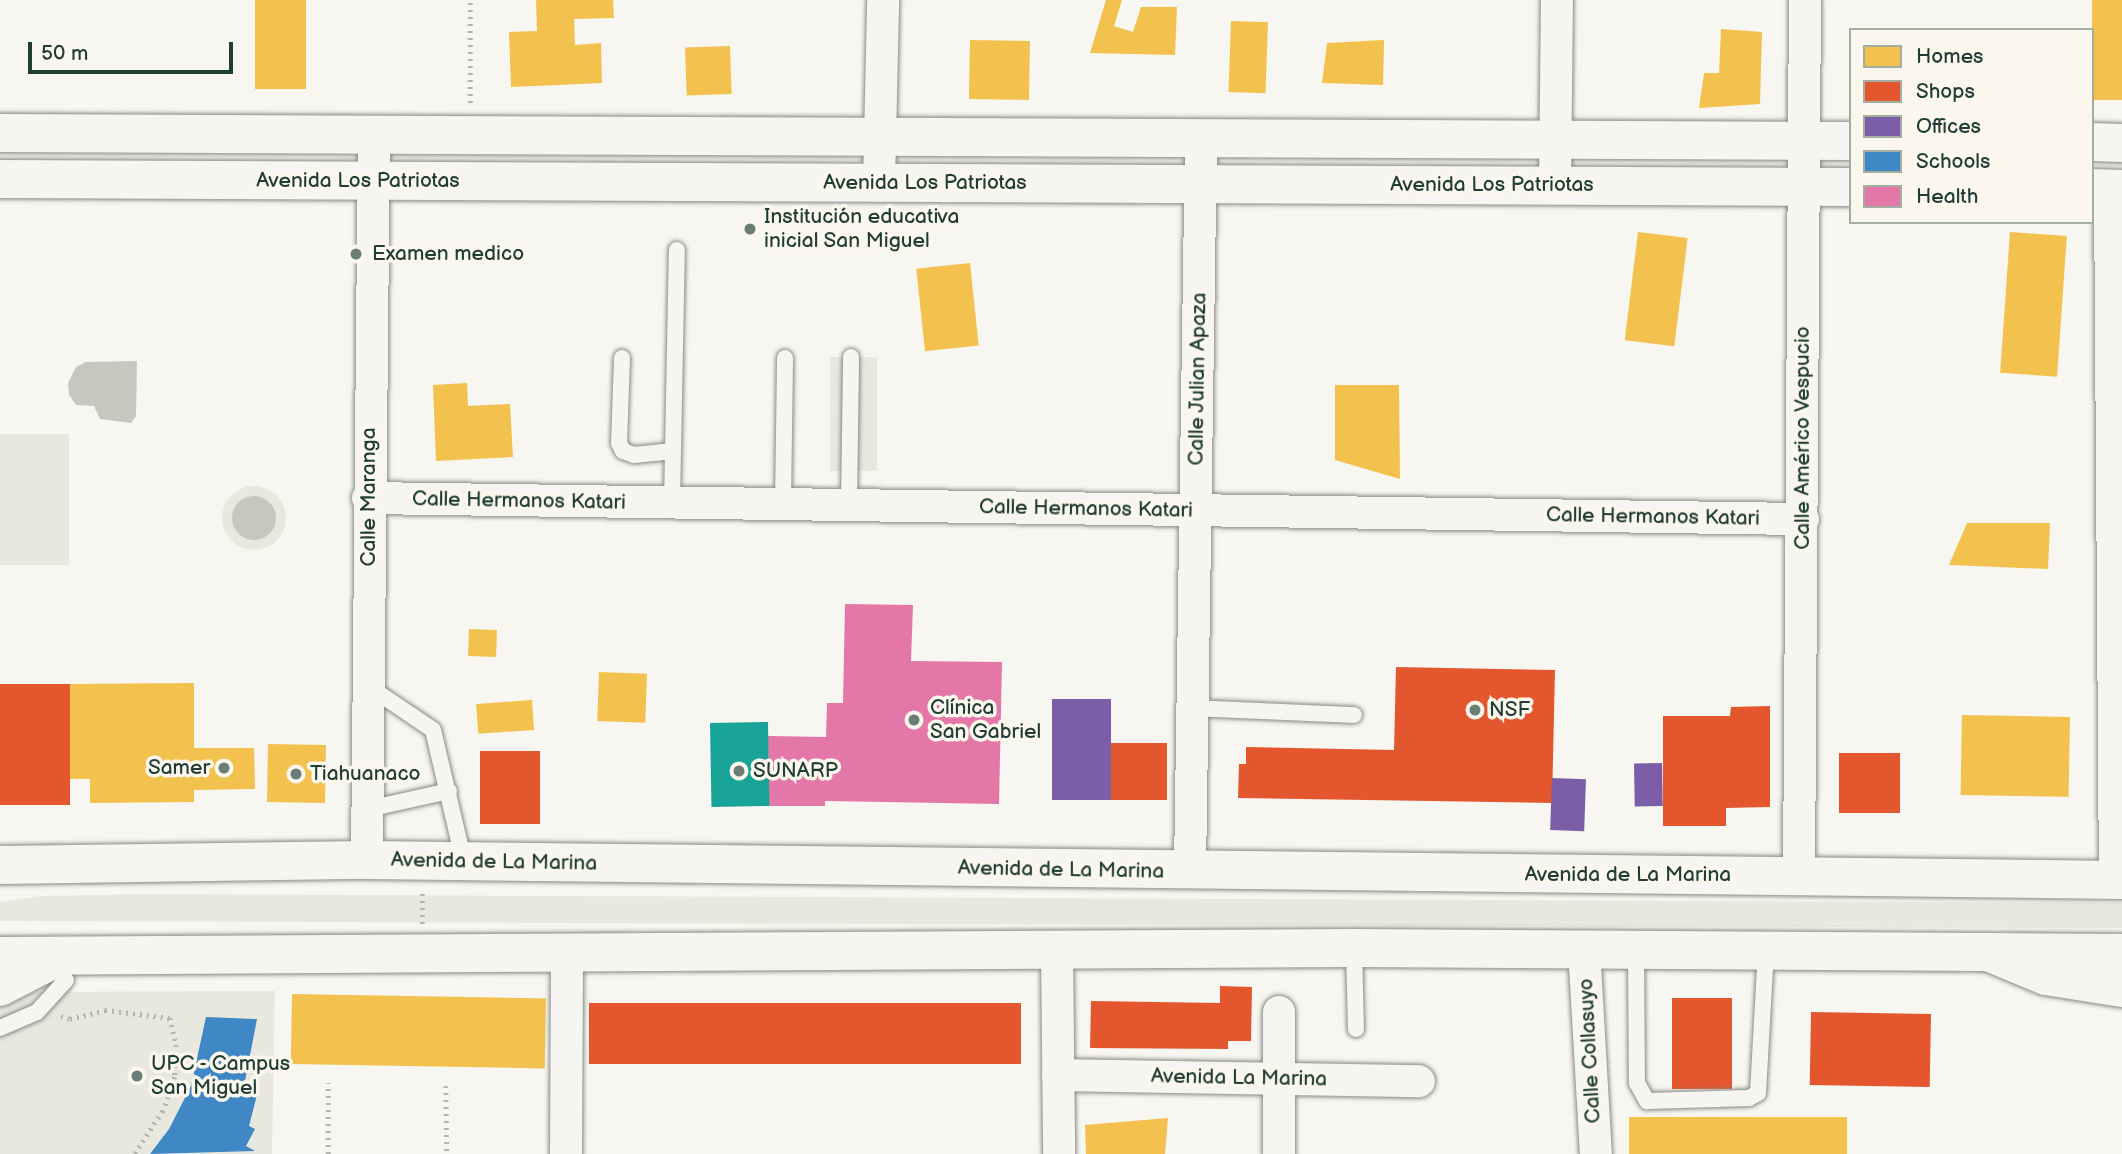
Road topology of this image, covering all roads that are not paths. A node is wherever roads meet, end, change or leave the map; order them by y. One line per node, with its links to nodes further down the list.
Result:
1 (883, 0): 6 (street)
2 (1557, 0): 8 (street)
3 (1805, 0): 9 (street, Calle Américo Vespucio)
4 (0, 132): 5 (main road)
5 (374, 134): 6 (main road); 14 (street, Calle Maranga)
6 (880, 136): 7 (main road); 15 (street)
7 (1201, 138): 8 (main road); 16 (street, Calle Julian Apaza)
8 (1556, 140): 9 (main road); 17 (street)
9 (1805, 141): 10 (main road); 18 (street, Calle Américo Vespucio)
10 (1849, 141)
11 (2094, 142): 12 (main road)
12 (2122, 143)
13 (0, 180): 14 (main road, Avenida Los Patriotas)
14 (373, 181): 15 (main road, Avenida Los Patriotas); 26 (street, Calle Maranga)
15 (879, 183): 16 (main road, Avenida Los Patriotas)
16 (1200, 183): 17 (main road, Avenida Los Patriotas); 30 (street, Calle Julian Apaza)
17 (1555, 186): 18 (main road, Avenida Los Patriotas)
18 (1805, 187): 19 (main road, Avenida Los Patriotas); 31 (street, Calle Américo Vespucio)
19 (1849, 187)
20 (2108, 189): 42 (street)
21 (677, 250): 25 (lane)
22 (850, 357): 29 (lane)
23 (622, 358): 25 (lane)
24 (785, 358): 28 (lane)
25 (673, 451): 27 (lane)
26 (368, 498): 27 (street, Calle Hermanos Katari); 32 (street, Calle Maranga)
27 (672, 503): 28 (street, Calle Hermanos Katari)
28 (783, 504): 29 (street, Calle Hermanos Katari)
29 (849, 505): 30 (street, Calle Hermanos Katari)
30 (1196, 510): 31 (street, Calle Hermanos Katari); 33 (street, Calle Julian Apaza)
31 (1803, 519): 41 (street, Calle Américo Vespucio)
32 (368, 686): 35 (lane); 36 (street, Calle Maranga)
33 (1193, 708): 34 (lane); 40 (street, Calle Julian Apaza)
34 (1354, 715)
35 (449, 791): 36 (lane); 38 (lane)
36 (368, 808): 37 (street, Calle Maranga)
37 (368, 860): 38 (main road, Avenida de La Marina); 39 (main road, Avenida de La Marina)
38 (464, 862): 40 (main road, Avenida de La Marina)
39 (0, 865)
40 (1190, 871): 41 (main road, Avenida de La Marina)
41 (1799, 876): 42 (main road, Avenida de La Marina)
42 (2118, 880)
43 (1354, 948): 44 (main road); 45 (main road); 56 (lane)
44 (1584, 948): 46 (main road); 63 (street, Calle Collasuyo)
45 (1057, 949): 48 (main road); 57 (street)
46 (1636, 949): 47 (main road); 47 (lane)
47 (1766, 950): 49 (main road)
48 (567, 951): 52 (main road); 60 (street)
49 (1987, 952): 50 (main road); 53 (main road)
50 (2122, 953)
51 (4, 975): 52 (main road)
52 (60, 983): 55 (lane)
53 (2122, 988)
54 (1279, 1012): 58 (street)
55 (0, 1028)
56 (1356, 1029)
57 (1058, 1076): 58 (street, Avenida La Marina); 61 (street)
58 (1278, 1079): 59 (street, Avenida La Marina); 62 (street)
59 (1419, 1081)
60 (566, 1154)
61 (1059, 1154)
62 (1279, 1154)
63 (1596, 1154)

